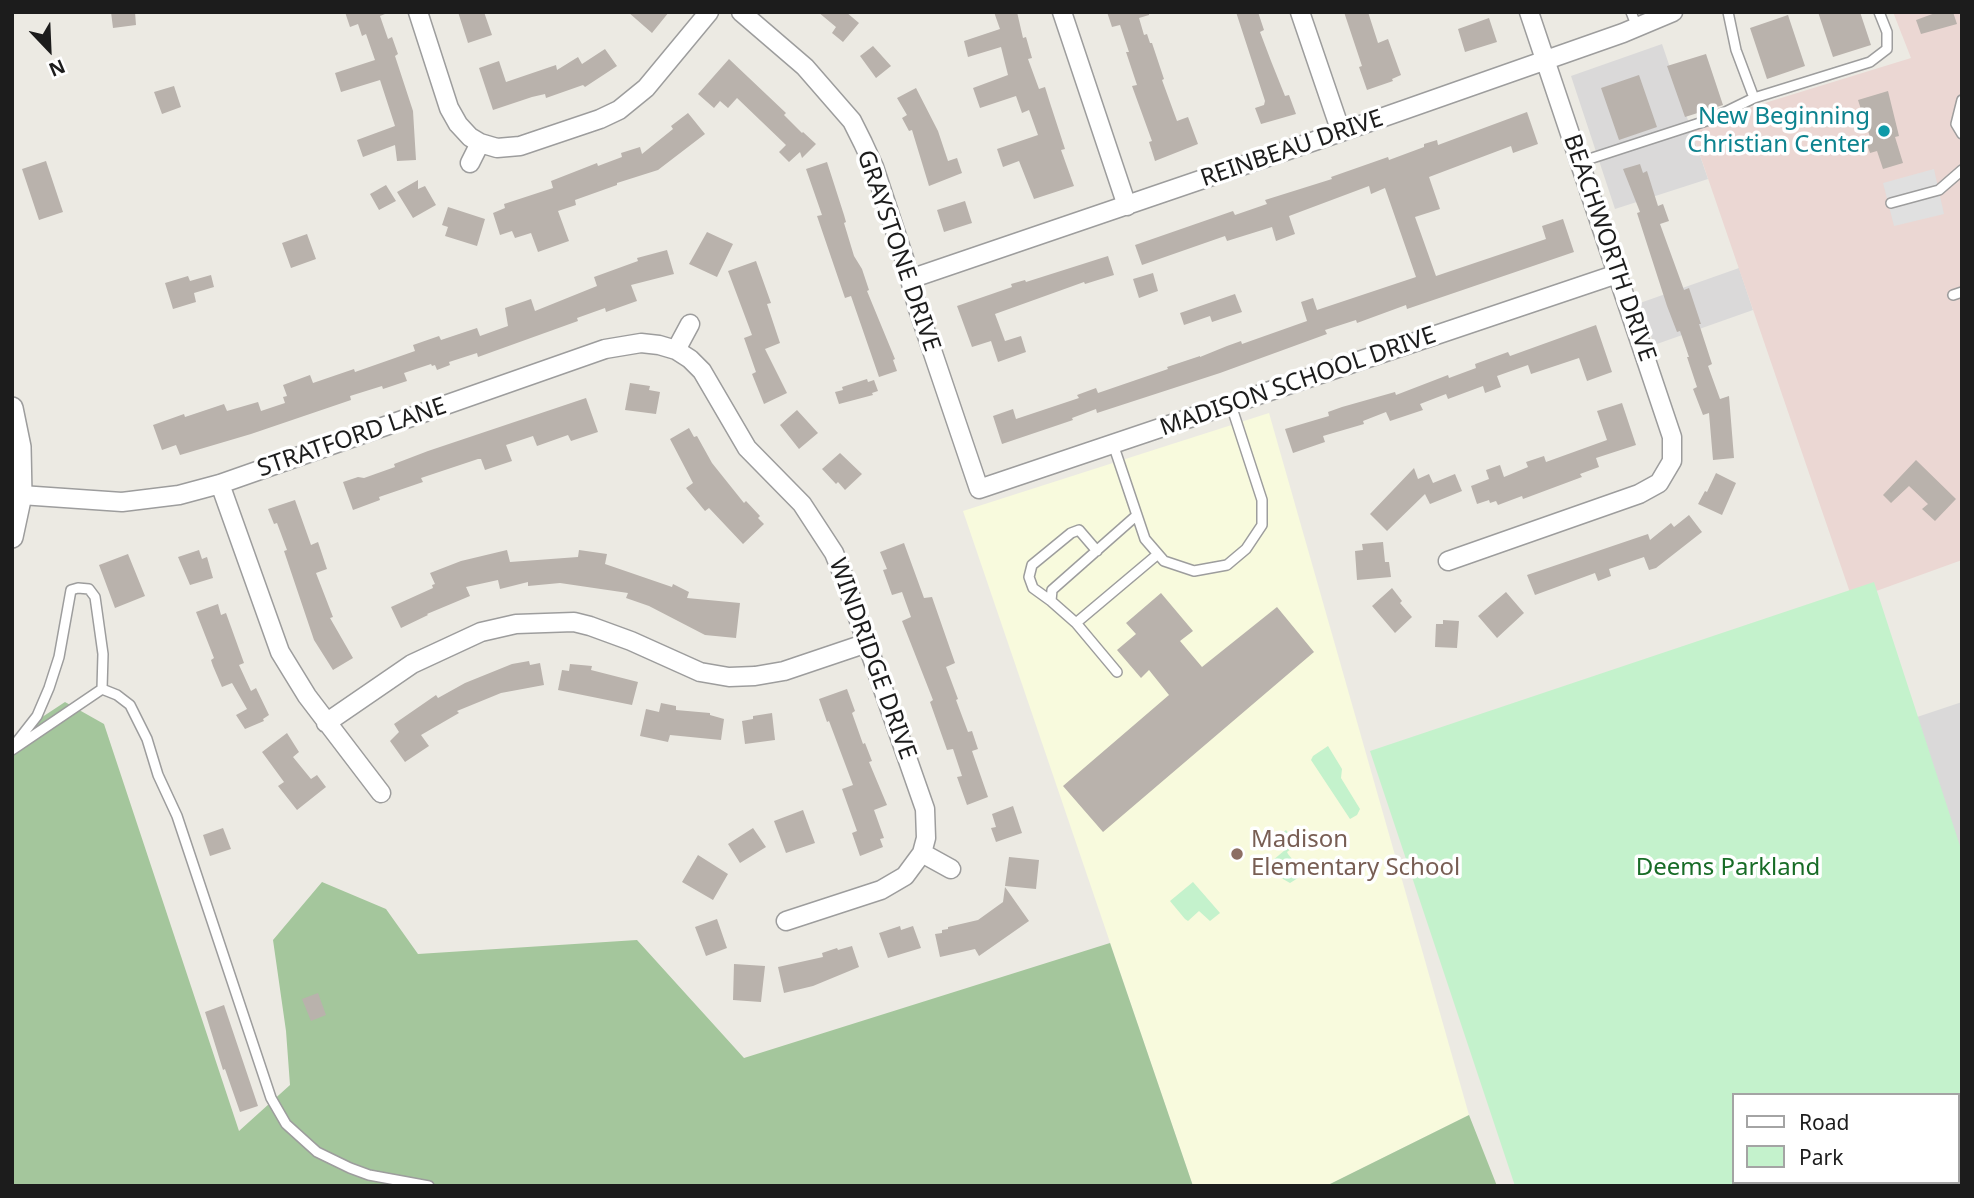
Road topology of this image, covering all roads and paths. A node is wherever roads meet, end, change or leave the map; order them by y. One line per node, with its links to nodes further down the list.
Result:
1 (418, 12): 16 (street)
2 (709, 12): 16 (street)
3 (741, 12): 23 (street, GRAYSTONE DRIVE)
4 (1062, 12): 21 (street)
5 (1300, 12): 14 (street)
6 (1529, 12): 11 (street, BEACHWORTH DRIVE)
7 (1728, 12): 12 (lane)
8 (1879, 12): 12 (lane)
9 (1668, 13): 10 (street, REINBEAU DRIVE)
10 (1634, 20): 11 (street, REINBEAU DRIVE)
11 (1545, 60): 14 (street, REINBEAU DRIVE); 17 (street, BEACHWORTH DRIVE)
12 (1754, 98): 17 (lane)
13 (1962, 100): 15 (lane)
14 (1340, 132): 21 (street, REINBEAU DRIVE)
15 (1962, 134)
16 (485, 145): 18 (street)
17 (1580, 162): 22 (street, BEACHWORTH DRIVE)
18 (470, 163)
19 (1962, 170): 20 (lane)
20 (1891, 203)
21 (1127, 206): 23 (street, REINBEAU DRIVE)
22 (1617, 274): 26 (street, MADISON SCHOOL DRIVE); 36 (street, BEACHWORTH DRIVE)
23 (910, 279): 30 (street, GRAYSTONE DRIVE)
24 (690, 324): 25 (street)
25 (677, 351): 29 (street, STRATFORD LANE); 39 (street, WINDRIDGE DRIVE)
26 (1231, 405): 28 (street, MADISON SCHOOL DRIVE); 35 (lane)
27 (12, 408): 31 (street)
28 (1113, 444): 30 (street, MADISON SCHOOL DRIVE); 32 (lane)
29 (220, 484): 31 (street, STRATFORD LANE); 42 (street)
30 (979, 489)
31 (21, 495): 33 (street)
32 (1137, 515): 34 (lane); 35 (lane)
33 (12, 537)
34 (1097, 551): 37 (lane); 37 (lane)
35 (1158, 554): 38 (lane)
36 (1448, 561)
37 (1051, 601): 38 (lane)
38 (1076, 624): 40 (lane)
39 (867, 643): 42 (street); 45 (street, WINDRIDGE DRIVE)
40 (1117, 672)
41 (102, 689): 43 (lane); 43 (lane); 48 (lane)
42 (326, 723): 44 (street)
43 (12, 749)
44 (380, 793)
45 (922, 853): 46 (street); 47 (street)
46 (951, 869)
47 (786, 921)
48 (429, 1186)

